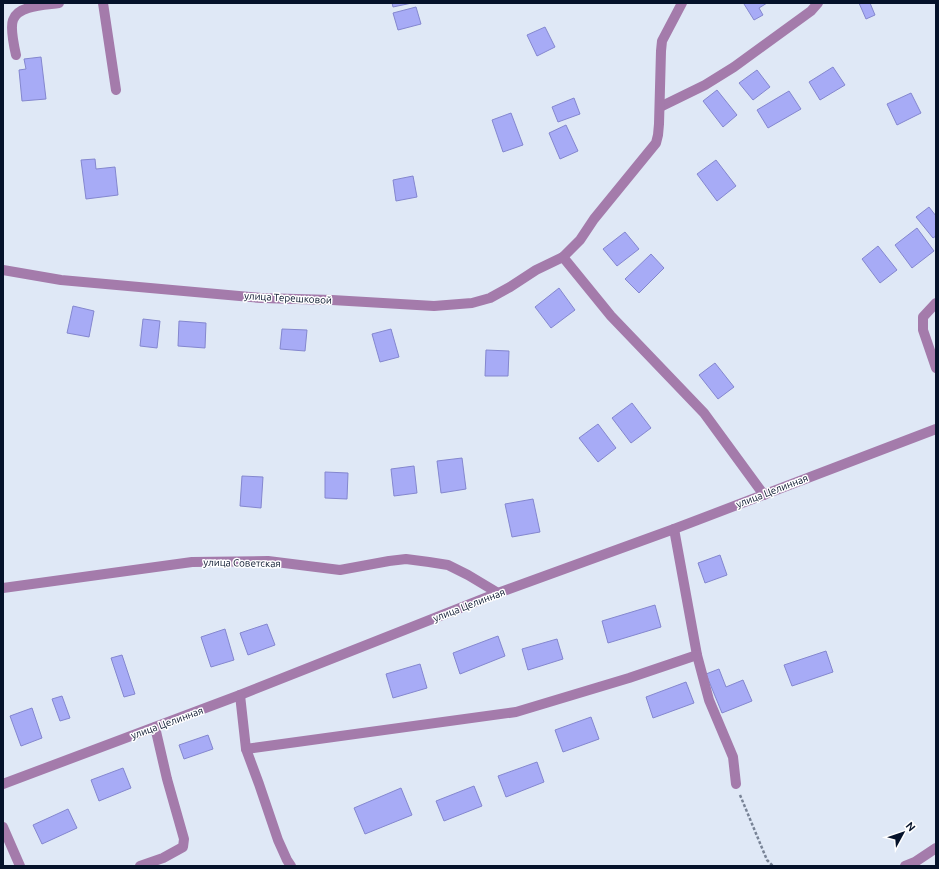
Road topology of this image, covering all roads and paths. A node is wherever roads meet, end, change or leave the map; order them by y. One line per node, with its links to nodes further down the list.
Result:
1 (59, 3): 5 (street)
2 (103, 3): 6 (street)
3 (682, 3): 7 (street, улица Терешковой)
4 (818, 3): 7 (street)
5 (16, 55)
6 (116, 90)
7 (660, 107): 8 (street, улица Терешковой)
8 (563, 257): 9 (street, улица Терешковой); 13 (street)
9 (3, 270)
10 (936, 303): 11 (street)
11 (936, 368)
12 (936, 429): 13 (street, улица Целинная)
13 (764, 495): 14 (street, улица Целинная)
14 (674, 529): 16 (street, улица Целинная); 17 (street)
15 (3, 588): 16 (street, улица Советская)
16 (498, 593): 18 (street, улица Целинная)
17 (697, 656): 20 (street); 22 (street)
18 (240, 695): 19 (street, улица Целинная); 20 (street)
19 (156, 727): 21 (street, улица Целинная); 26 (street)
20 (246, 749): 27 (street)
21 (4, 780)
22 (736, 784): 28 (path)
23 (3, 827): 25 (street)
24 (936, 848): 29 (street)
25 (20, 866)
26 (140, 866)
27 (291, 866)
28 (773, 866)
29 (905, 866)

